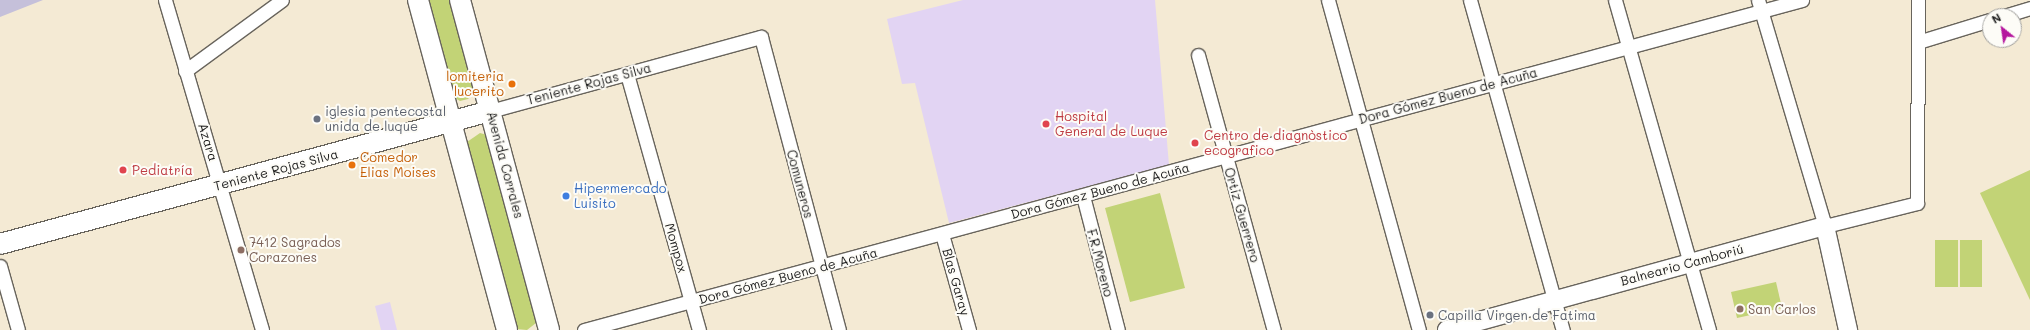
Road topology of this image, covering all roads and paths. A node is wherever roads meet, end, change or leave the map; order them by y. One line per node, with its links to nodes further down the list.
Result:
1 (165, 0): 16 (street, Azara)
2 (282, 0): 16 (street)
3 (418, 0): 21 (main road)
4 (460, 0): 19 (main road, Avenida Corrales)
5 (1328, 0): 20 (street)
6 (1470, 0): 18 (street)
7 (1616, 0): 14 (street)
8 (1802, 0): 10 (street, Dora Gómez Bueno de Acuña)
9 (1918, 0): 13 (street)
10 (1759, 6): 14 (street, Dora Gómez Bueno de Acuña); 25 (street)
11 (1982, 22): 13 (street)
12 (761, 37): 17 (street, Teniente Rojas Silva); 30 (street, Comuneros)
13 (1918, 42): 25 (street, Balneario Camboriú)
14 (1630, 46): 18 (street, Dora Gómez Bueno de Acuña); 28 (street)
15 (1198, 55): 22 (street, Ortiz Guerrero)
16 (185, 71): 23 (street, Azara)
17 (627, 74): 19 (street, Teniente Rojas Silva); 32 (street, Mompox)
18 (1492, 84): 20 (street, Dora Gómez Bueno de Acuña); 31 (street)
19 (490, 111): 21 (main road, Teniente Rojas Silva); 36 (main road, Avenida Corrales)
20 (1363, 119): 22 (street, Dora Gómez Bueno de Acuña); 43 (street)
21 (451, 122): 23 (main road, Teniente Rojas Silva); 35 (main road)
22 (1226, 155): 24 (street, Dora Gómez Bueno de Acuña); 42 (street, Ortiz Guerrero)
23 (221, 185): 27 (main road, Teniente Rojas Silva); 34 (street, Azara)
24 (1083, 196): 26 (street, Dora Gómez Bueno de Acuña); 41 (street, F.R.Moreno)
25 (1825, 226): 28 (street, Balneario Camboriú); 47 (street)
26 (942, 234): 30 (street, Dora Gómez Bueno de Acuña); 40 (street, Blas Garay)
27 (0, 244)
28 (1691, 263): 31 (street, Balneario Camboriú); 46 (street)
29 (0, 266): 33 (street)
30 (821, 267): 32 (street, Dora Gómez Bueno de Acuña); 39 (street, Comuneros)
31 (1555, 300): 44 (street, Balneario Camboriú); 45 (street)
32 (691, 302): 37 (street, Dora Gómez Bueno de Acuña); 38 (street, Mompox)
33 (18, 330)
34 (262, 330)
35 (507, 330)
36 (550, 330)
37 (584, 330)
38 (699, 330)
39 (839, 330)
40 (969, 330)
41 (1118, 330)
42 (1274, 330)
43 (1419, 330)
44 (1448, 330)
45 (1563, 330)
46 (1709, 330)
47 (1848, 330)

